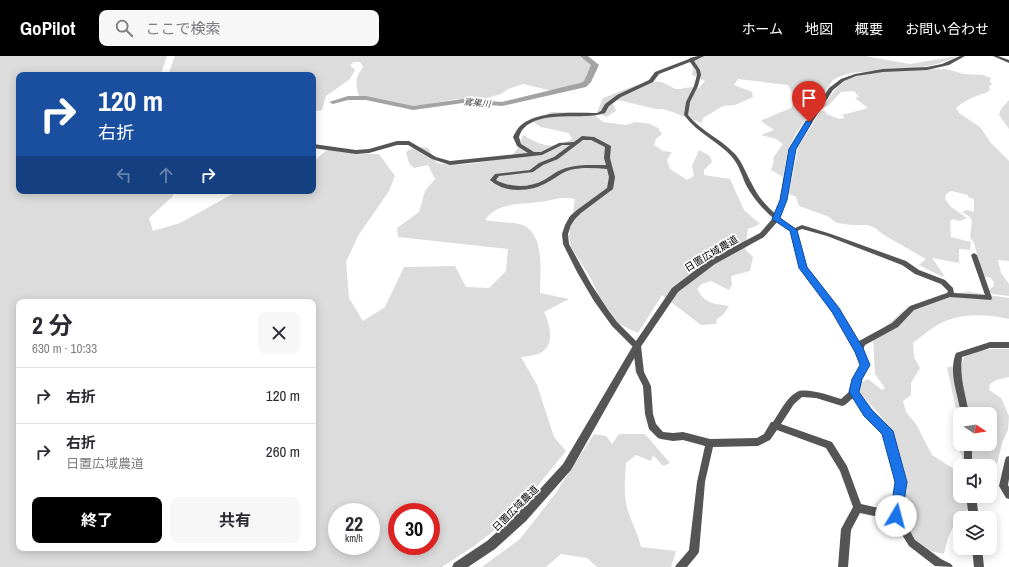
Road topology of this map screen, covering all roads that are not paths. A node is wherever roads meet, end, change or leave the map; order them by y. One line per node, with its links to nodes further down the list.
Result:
1 (702, 56): 4 (street)
2 (964, 56): 10 (street, 日置広域農道)
3 (995, 56): 5 (street)
4 (691, 59): 8 (street); 10 (street)
5 (1009, 62)
6 (576, 143): 8 (street); 9 (street); 9 (street)
7 (316, 146): 8 (street)
8 (533, 154)
9 (608, 167): 15 (street)
10 (776, 219): 11 (street); 15 (street, 日置広域農道)
11 (794, 230): 13 (street); 16 (street)
12 (974, 255): 13 (street)
13 (950, 295): 16 (street)
14 (1009, 345): 18 (street)
15 (637, 346): 20 (street); 26 (street, 日置広域農道)
16 (859, 351): 17 (street)
17 (854, 392): 19 (street); 24 (street)
18 (963, 407)
19 (774, 425): 20 (street); 23 (street)
20 (710, 443): 27 (street)
21 (1009, 460): 22 (street)
22 (1009, 494)
23 (858, 508): 24 (street); 28 (street)
24 (896, 516): 29 (street)
25 (978, 555): 30 (street)
26 (458, 567)
27 (680, 567)
28 (843, 567)
29 (948, 567)
30 (979, 567)

